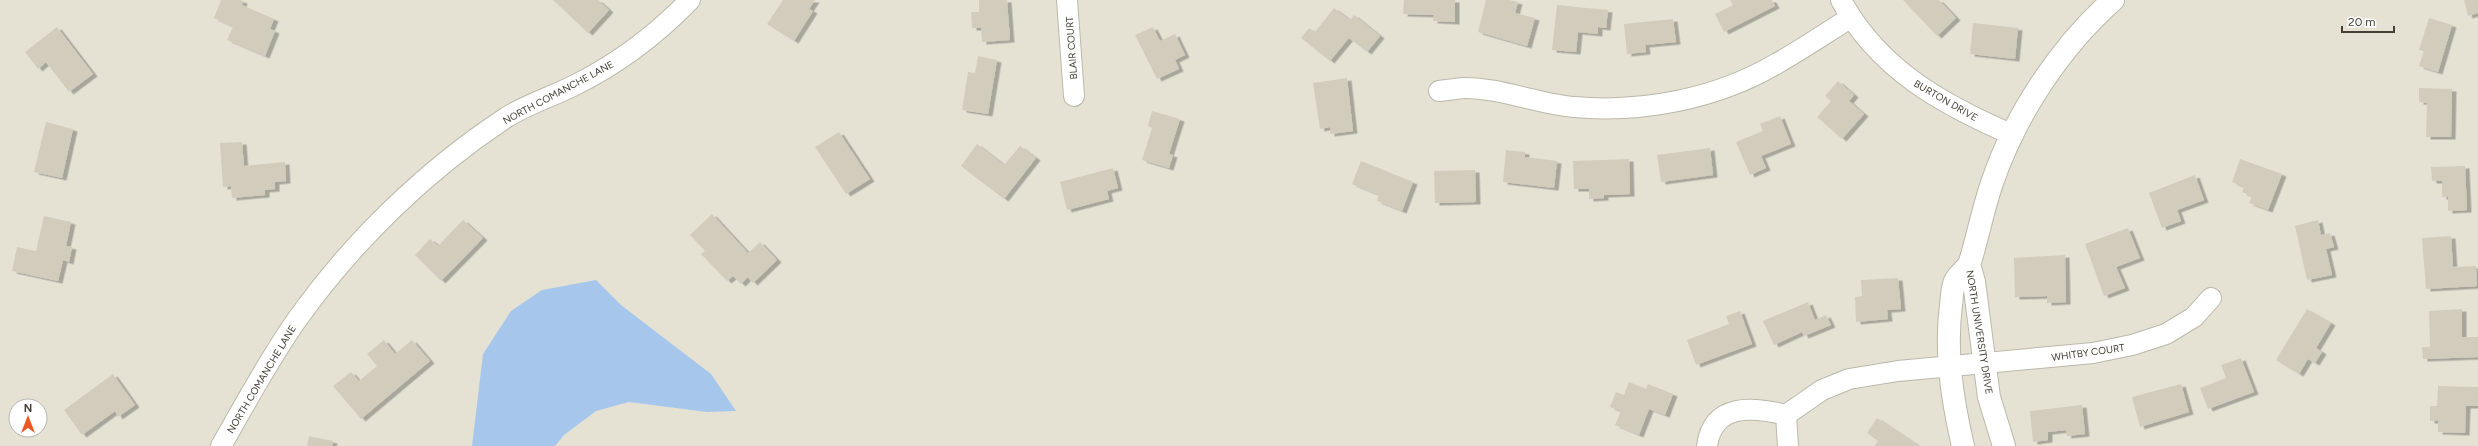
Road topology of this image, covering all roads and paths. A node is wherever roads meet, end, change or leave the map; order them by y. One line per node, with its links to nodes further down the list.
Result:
1 (689, 0): 14 (street, NORTH COMANCHE LANE)
2 (1067, 0): 7 (street, BLAIR COURT)
3 (1841, 0): 5 (street, BURTON DRIVE)
4 (2113, 0): 8 (street, NORTH UNIVERSITY DRIVE)
5 (1850, 18): 6 (street); 8 (street, BURTON DRIVE)
6 (1439, 91)
7 (1074, 96)
8 (2013, 135): 9 (street, NORTH UNIVERSITY DRIVE)
9 (1969, 264): 11 (street, NORTH UNIVERSITY DRIVE); 12 (street, NORTH UNIVERSITY DRIVE)
10 (2212, 298): 11 (street, WHITBY COURT)
11 (1983, 363): 12 (street, WHITBY COURT); 18 (street, NORTH UNIVERSITY DRIVE)
12 (1950, 366): 13 (street, WHITBY COURT); 17 (street, NORTH UNIVERSITY DRIVE)
13 (1786, 414): 15 (street); 16 (street)
14 (221, 446)
15 (1707, 446)
16 (1788, 446)
17 (1962, 446)
18 (2004, 446)

